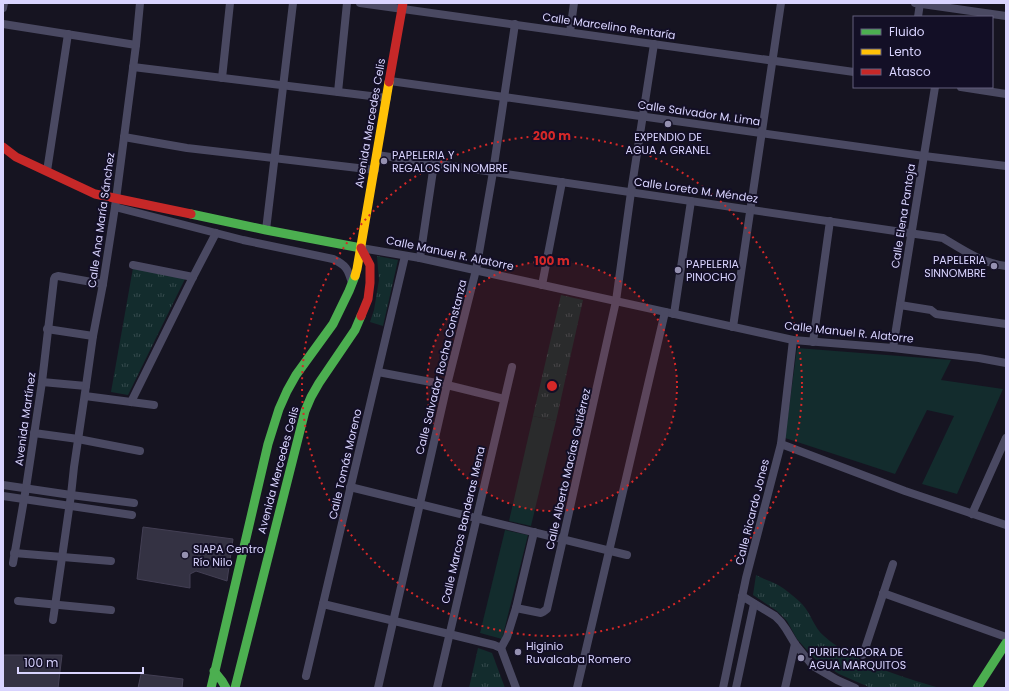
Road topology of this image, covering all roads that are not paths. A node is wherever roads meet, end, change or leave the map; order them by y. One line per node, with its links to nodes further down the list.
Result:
1 (4, 3): 11 (street)
2 (140, 3): 19 (street, Calle Ana María Sánchez)
3 (230, 3): 23 (street)
4 (293, 3): 25 (street)
5 (347, 3): 28 (street)
6 (360, 3): 10 (street, Calle Marcelino Rentaría)
7 (574, 3): 16 (street)
8 (781, 3): 20 (street)
9 (918, 3): 12 (street); 13 (street)
10 (403, 6): 15 (street, Calle Marcelino Rentaría); 24 (main road, Avenida Mercedes Celis)
11 (3, 8)
12 (918, 16)
13 (1006, 16)
14 (3, 24): 17 (street)
15 (515, 24): 16 (street, Calle Marcelino Rentaría); 30 (street, Calle Salvador Rocha Constanza)
16 (570, 32): 18 (street, Calle Marcelino Rentaría)
17 (68, 34): 19 (street); 44 (street)
18 (654, 44): 20 (street, Calle Marcelino Rentaría); 32 (street, Calle Alberto Macías Gutiérrez)
19 (136, 45): 21 (street, Calle Ana María Sánchez)
20 (773, 60): 22 (street, Calle Marcelino Rentaría); 33 (street)
21 (133, 66): 23 (street); 34 (street, Calle Ana María Sánchez)
22 (853, 72)
23 (222, 78): 25 (street)
24 (390, 81): 30 (street, Calle Salvador M. Lima); 31 (main road, Avenida Mercedes Celis)
25 (283, 85): 28 (street); 40 (street)
26 (935, 88): 38 (street, Calle Elena Pantoja)
27 (967, 88): 29 (street)
28 (338, 92): 31 (street)
29 (1006, 94)
30 (504, 97): 32 (street, Calle Salvador M. Lima); 45 (street, Calle Salvador Rocha Constanza)
31 (387, 98): 37 (main road, Avenida Mercedes Celis)
32 (643, 117): 33 (street, Calle Salvador M. Lima); 47 (street, Calle Alberto Macías Gutiérrez)
33 (762, 133): 38 (street, Calle Salvador M. Lima); 50 (street)
34 (124, 136): 40 (street); 49 (street, Calle Ana María Sánchez)
35 (3, 147): 39 (main road, Calle Manuel R. Alatorre)
36 (3, 155): 39 (main road, Calle Manuel R. Alatorre)
37 (377, 155): 41 (street, Calle Loreto M. Méndez); 43 (main road, Avenida Mercedes Celis)
38 (924, 156): 42 (street, Calle Salvador M. Lima); 54 (street, Calle Elena Pantoja)
39 (16, 157): 44 (main road, Calle Manuel R. Alatorre)
40 (275, 158): 43 (street); 52 (street)
41 (434, 164): 45 (street, Calle Loreto M. Méndez); 57 (street)
42 (1006, 166)
43 (375, 170): 55 (main road, Avenida Mercedes Celis)
44 (46, 171): 49 (main road, Calle Manuel R. Alatorre)
45 (493, 172): 46 (street, Calle Loreto M. Méndez); 60 (street, Calle Salvador Rocha Constanza)
46 (562, 182): 47 (street, Calle Loreto M. Méndez); 64 (street)
47 (631, 192): 48 (street, Calle Loreto M. Méndez); 65 (street, Calle Alberto Macías Gutiérrez)
48 (691, 201): 50 (street, Calle Loreto M. Méndez); 68 (street)
49 (115, 203): 52 (main road, Calle Manuel R. Alatorre); 53 (street); 63 (street, Calle Ana María Sánchez)
50 (750, 209): 51 (street, Calle Loreto M. Méndez); 70 (street)
51 (830, 221): 54 (street, Calle Loreto M. Méndez); 74 (street)
52 (266, 230): 55 (main road, Calle Manuel R. Alatorre)
53 (216, 233): 61 (street); 62 (street)
54 (912, 233): 59 (street, Calle Loreto M. Méndez); 66 (street, Calle Elena Pantoja)
55 (361, 248): 56 (street, Calle Manuel R. Alatorre); 62 (main road, Avenida Mercedes Celis); 134 (main road, Avenida Mercedes Celis)
56 (405, 256): 57 (street, Calle Manuel R. Alatorre); 78 (street, Calle Tomás Moreno)
57 (420, 258): 60 (street, Calle Manuel R. Alatorre)
58 (133, 265): 61 (street)
59 (1006, 266)
60 (476, 270): 64 (street, Calle Manuel R. Alatorre); 80 (street, Calle Salvador Rocha Constanza)
61 (193, 277): 84 (street)
62 (352, 283): 129 (main road, Avenida Mercedes Celis)
63 (103, 284): 71 (street, Avenida Martínez); 72 (street, Calle Ana María Sánchez)
64 (542, 285): 65 (street, Calle Manuel R. Alatorre)
65 (616, 301): 67 (street, Calle Manuel R. Alatorre); 105 (street, Calle Alberto Macías Gutiérrez)
66 (900, 306): 69 (street); 75 (street, Calle Elena Pantoja)
67 (665, 312): 68 (street, Calle Manuel R. Alatorre); 106 (street)
68 (674, 314): 70 (street, Calle Manuel R. Alatorre)
69 (1006, 324)
70 (733, 327): 73 (street, Calle Manuel R. Alatorre)
71 (47, 329): 72 (street); 79 (street, Avenida Martínez)
72 (94, 336): 81 (street, Calle Ana María Sánchez)
73 (793, 340): 74 (street, Calle Manuel R. Alatorre); 89 (street, Calle Ricardo Jones)
74 (813, 342): 75 (street, Calle Manuel R. Alatorre)
75 (893, 348): 76 (street, Calle Manuel R. Alatorre)
76 (1006, 363)
77 (512, 367): 83 (street, Calle Marcos Banderas Mena)
78 (378, 372): 80 (street); 92 (street, Calle Tomás Moreno)
79 (42, 382): 81 (street); 86 (street, Avenida Martínez)
80 (447, 385): 83 (street); 98 (street, Calle Salvador Rocha Constanza)
81 (86, 386): 82 (street, Calle Ana María Sánchez)
82 (85, 396): 84 (street); 88 (street, Calle Ana María Sánchez)
83 (504, 398): 102 (street, Calle Marcos Banderas Mena)
84 (131, 402): 85 (street)
85 (154, 405)
86 (34, 433): 88 (street); 93 (street, Avenida Martínez)
87 (1006, 438): 100 (street)
88 (78, 439): 90 (street); 94 (street, Calle Ana María Sánchez)
89 (781, 444): 100 (street); 114 (street, Calle Ricardo Jones)
90 (140, 451)
91 (3, 485): 93 (street)
92 (350, 487): 98 (street); 117 (street, Calle Tomás Moreno)
93 (26, 488): 94 (street); 96 (street, Avenida Martínez)
94 (71, 495): 97 (street); 99 (street, Calle Ana María Sánchez)
95 (3, 496): 96 (street)
96 (24, 499): 99 (street); 107 (street, Avenida Martínez)
97 (134, 503)
98 (420, 504): 102 (street); 122 (street, Calle Salvador Rocha Constanza)
99 (69, 506): 101 (street); 109 (street, Calle Ana María Sánchez)
100 (972, 514): 103 (street)
101 (132, 515)
102 (476, 518): 104 (street); 123 (street, Calle Marcos Banderas Mena)
103 (1006, 525)
104 (534, 532): 105 (street); 119 (street)
105 (563, 539): 106 (street); 119 (street, Calle Alberto Macías Gutiérrez)
106 (608, 550): 108 (street); 138 (street)
107 (14, 553): 109 (street); 111 (street, Avenida Martínez)
108 (627, 555)
109 (62, 557): 110 (street); 116 (street, Calle Ana María Sánchez)
110 (111, 561)
111 (13, 563)
112 (893, 564): 113 (street)
113 (883, 593): 124 (street); 128 (street)
114 (742, 596): 118 (street); 139 (street, Calle Ricardo Jones)
115 (18, 600): 116 (street)
116 (55, 604): 120 (street); 121 (street, Calle Ana María Sánchez)
117 (323, 604): 122 (street); 130 (street, Calle Tomás Moreno)
118 (754, 604): 126 (street); 140 (street)
119 (516, 608): 127 (street)
120 (111, 610)
121 (53, 620)
122 (393, 621): 123 (street); 135 (street, Calle Salvador Rocha Constanza)
123 (449, 634): 127 (street); 136 (street, Calle Marcos Banderas Mena)
124 (1006, 637)
125 (1006, 643): 143 (main road)
126 (795, 644): 131 (street); 141 (street)
127 (501, 648): 137 (street)
128 (863, 655)
129 (214, 671): 132 (main road, Avenida Mercedes Celis); 133 (main road)
130 (306, 676)
131 (836, 684): 142 (street)
132 (210, 688)
133 (226, 688)
134 (235, 688)
135 (378, 688)
136 (437, 688)
137 (516, 688)
138 (577, 688)
139 (723, 688)
140 (736, 688)
141 (785, 688)
142 (855, 688)
143 (977, 688)

